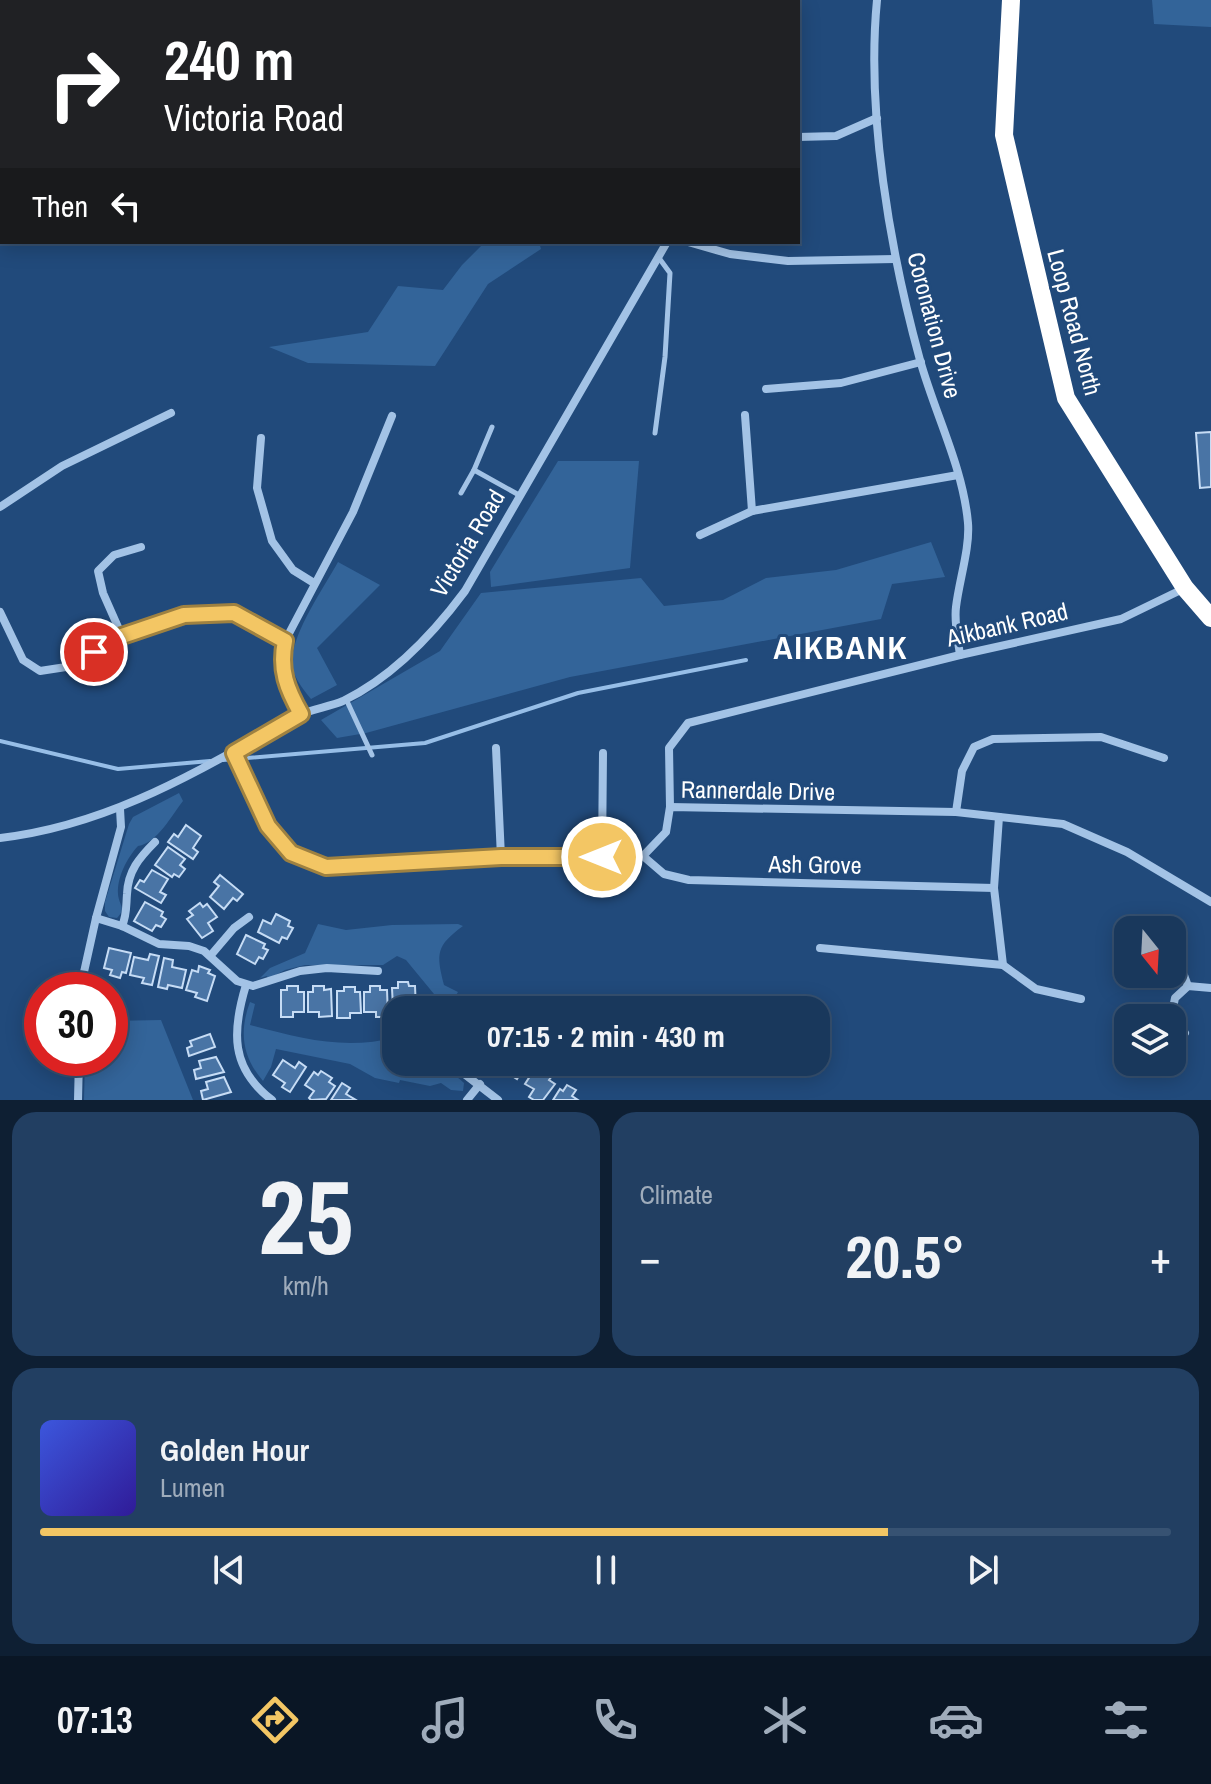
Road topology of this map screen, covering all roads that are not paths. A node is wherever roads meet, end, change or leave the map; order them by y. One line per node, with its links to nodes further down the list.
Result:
1 (877, 0): 3 (street, Coronation Drive)
2 (1011, 0): 26 (highway, Loop Road North)
3 (877, 118): 4 (street); 8 (street, Coronation Drive)
4 (800, 137)
5 (666, 244): 7 (street, Victoria Road)
6 (695, 244): 8 (street)
7 (659, 257): 15 (lane); 20 (street, Victoria Road)
8 (895, 259): 9 (street, Coronation Drive)
9 (921, 362): 10 (street); 18 (street, Coronation Drive)
10 (766, 389)
11 (171, 413): 21 (street)
12 (745, 415): 22 (street)
13 (392, 416): 25 (street)
14 (492, 427): 17 (lane)
15 (655, 433)
16 (261, 438): 25 (street)
17 (474, 470): 19 (lane); 20 (lane)
18 (958, 475): 22 (street); 31 (street, Coronation Drive)
19 (461, 493)
20 (519, 495): 32 (street, Victoria Road)
21 (0, 507)
22 (752, 511): 23 (street)
23 (700, 535)
24 (141, 547): 29 (street)
25 (314, 583): 30 (street)
26 (1185, 588): 28 (highway, Loop Road North); 31 (street, Aikbank Road)
27 (0, 612): 29 (street)
28 (1211, 618)
29 (122, 636): 30 (street)
30 (285, 641): 33 (street)
31 (960, 655): 39 (street, Aikbank Road)
32 (346, 699): 33 (street, Victoria Road); 37 (lane)
33 (301, 714): 35 (street, Victoria Road)
34 (496, 748): 46 (street)
35 (234, 753): 40 (street, Victoria Road); 46 (street)
36 (603, 753): 47 (street)
37 (372, 755)
38 (1164, 758): 41 (street)
39 (670, 807): 41 (street, Rannerdale Drive); 45 (street, Rannerdale Drive)
40 (120, 809): 43 (street, Victoria Road); 51 (street)
41 (956, 812): 42 (street, Rannerdale Drive)
42 (999, 817): 48 (street); 49 (street, Rannerdale Drive)
43 (0, 838)
44 (155, 842): 52 (street)
45 (643, 856): 47 (street); 48 (street, Ash Grove)
46 (501, 857): 47 (street)
47 (602, 857)
48 (994, 888): 55 (street)
49 (1211, 902)
50 (249, 917): 54 (street)
51 (96, 918): 52 (street); 57 (street)
52 (122, 926): 54 (street)
53 (820, 948): 55 (street)
54 (211, 955): 59 (street)
55 (1003, 965): 62 (street)
56 (378, 971): 59 (street)
57 (84, 972)
58 (1186, 980): 60 (street)
59 (246, 985): 68 (street)
60 (1188, 986): 61 (street); 63 (street)
61 (1211, 988)
62 (1081, 999)
63 (1174, 1004)
64 (79, 1076): 67 (street)
65 (468, 1076): 66 (street)
66 (480, 1084): 69 (street); 70 (street)
67 (78, 1100)
68 (272, 1100)
69 (467, 1100)
70 (498, 1100)

